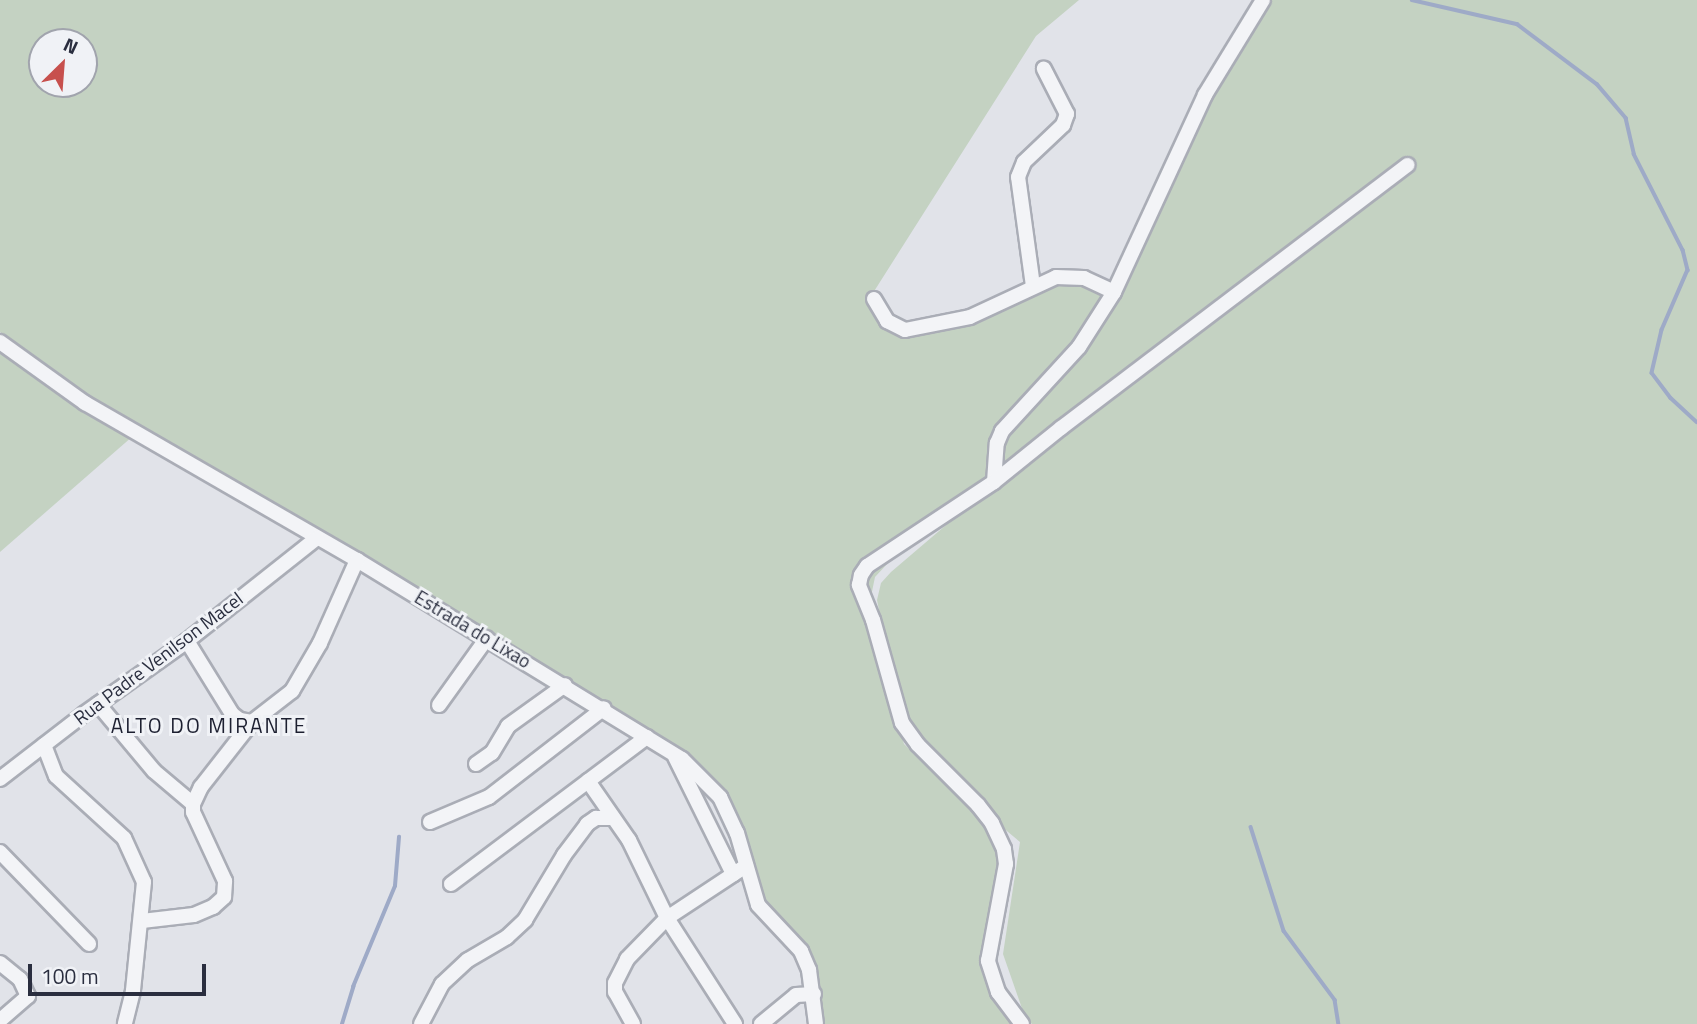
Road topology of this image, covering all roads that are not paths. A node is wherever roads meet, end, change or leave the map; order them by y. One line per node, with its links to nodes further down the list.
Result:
1 (1262, 0): 5 (street)
2 (1044, 69): 4 (street)
3 (1408, 165): 8 (street)
4 (1033, 286): 5 (street); 6 (street)
5 (1114, 292): 8 (street)
6 (874, 299)
7 (0, 342): 9 (street, Estrada do Lixao)
8 (994, 482): 43 (street)
9 (317, 538): 10 (street, Estrada do Lixao); 12 (street, Rua Padre Venilson Macel)
10 (357, 560): 11 (street, Estrada do Lixao); 17 (street)
11 (487, 638): 13 (street, Estrada do Lixao); 15 (street)
12 (187, 641): 14 (street, Rua Padre Venilson Macel); 17 (street)
13 (565, 685): 16 (street, Estrada do Lixao); 21 (street)
14 (98, 704): 19 (street, Rua Padre Venilson Macel); 24 (street)
15 (439, 705)
16 (604, 709): 18 (street, Estrada do Lixao); 26 (street)
17 (252, 722): 24 (street)
18 (647, 737): 20 (street, Estrada do Lixao); 23 (street)
19 (44, 745): 22 (street, Rua Padre Venilson Macel); 32 (street)
20 (673, 753): 28 (street, Estrada do Lixao); 29 (street)
21 (476, 764)
22 (0, 779)
23 (588, 781): 25 (street); 30 (street)
24 (193, 804): 32 (street)
25 (613, 818): 31 (street); 38 (street)
26 (430, 822)
27 (0, 852): 33 (street)
28 (746, 866): 29 (street); 35 (street, Estrada do Lixao)
29 (733, 874): 31 (street)
30 (451, 884)
31 (667, 918): 39 (street); 40 (street)
32 (142, 921): 37 (street)
33 (89, 944)
34 (0, 963): 36 (street)
35 (814, 994): 41 (street); 42 (street, Estrada do Lixao)
36 (0, 1020)
37 (125, 1024)
38 (421, 1024)
39 (633, 1024)
40 (735, 1024)
41 (761, 1024)
42 (816, 1024)
43 (1022, 1024)

